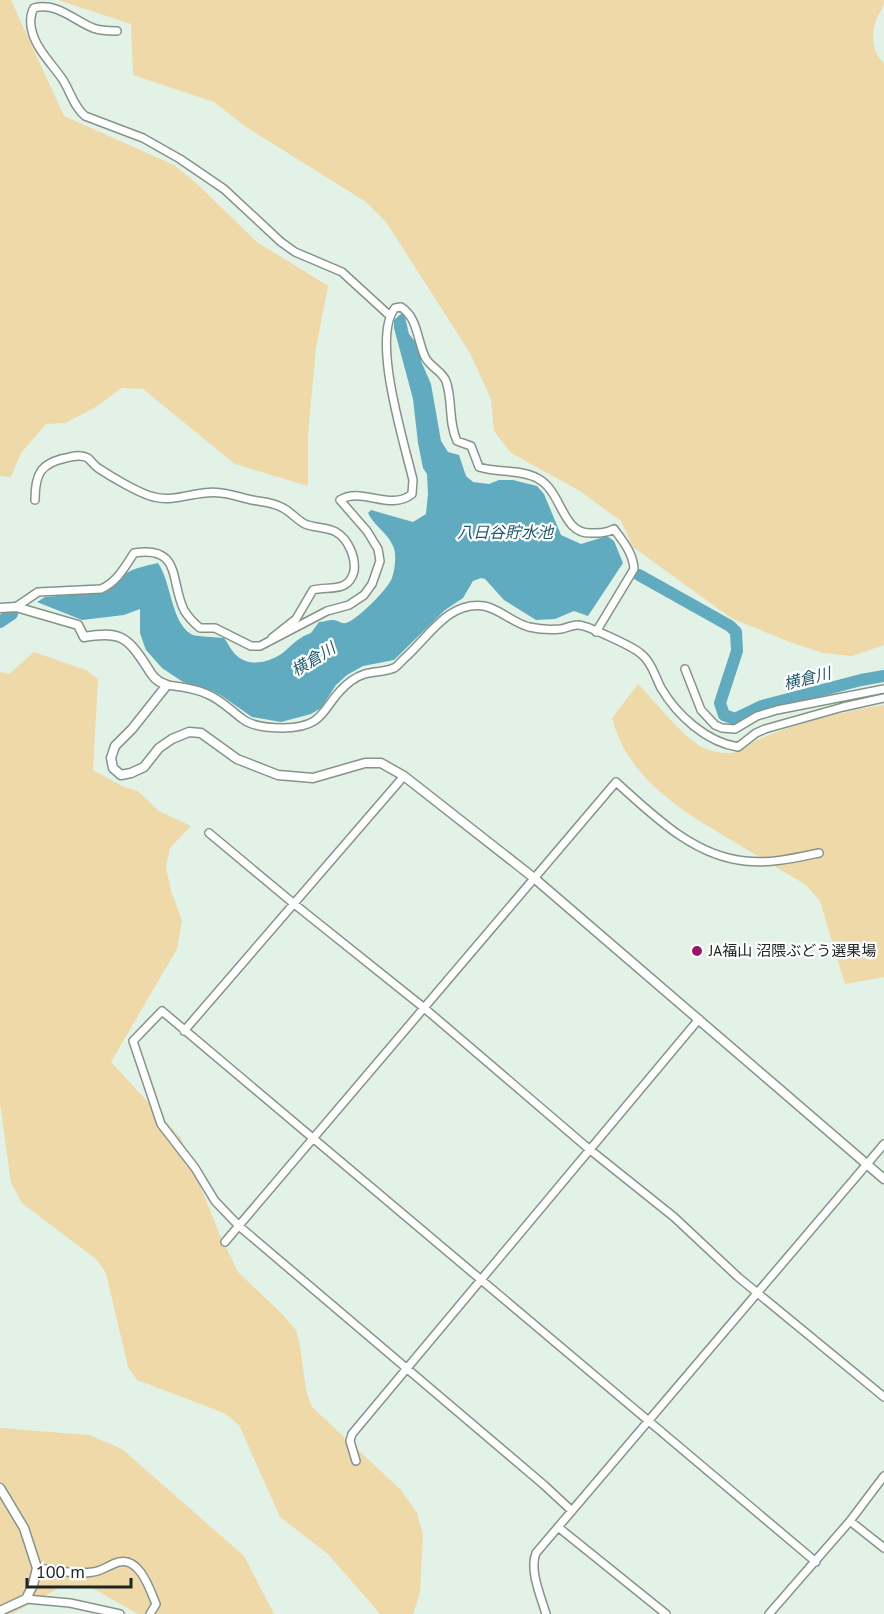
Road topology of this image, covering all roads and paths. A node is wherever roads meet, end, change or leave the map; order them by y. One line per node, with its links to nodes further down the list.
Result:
1 (117, 31): 2 (street)
2 (389, 315): 6 (street); 7 (street)
3 (35, 500): 7 (street)
4 (16, 607): 5 (street); 7 (street); 9 (street)
5 (0, 608)
6 (596, 632): 9 (street); 11 (street)
7 (266, 644)
8 (685, 669): 10 (street)
9 (167, 685): 12 (street)
10 (884, 689)
11 (884, 698)
12 (404, 776): 15 (street); 16 (street)
13 (209, 833): 16 (street)
14 (819, 853): 15 (street)
15 (534, 878): 17 (street); 18 (street)
16 (293, 903): 17 (street); 19 (street)
17 (423, 1007): 20 (street); 22 (street)
18 (699, 1018): 22 (street); 23 (street)
19 (184, 1030): 20 (street); 25 (street)
20 (313, 1139): 25 (street); 27 (street)
21 (884, 1143): 23 (street)
22 (589, 1149): 27 (street); 28 (street)
23 (866, 1164): 24 (street); 28 (street)
24 (884, 1179)
25 (239, 1226): 26 (street); 29 (street)
26 (225, 1242)
27 (481, 1279): 29 (street); 31 (street)
28 (756, 1292): 30 (street); 31 (street)
29 (406, 1368): 32 (street); 35 (street)
30 (884, 1397)
31 (648, 1420): 35 (street); 39 (street)
32 (357, 1461)
33 (884, 1476): 36 (street)
34 (0, 1488): 40 (street)
35 (572, 1511): 37 (street)
36 (850, 1521): 38 (street); 39 (street)
37 (558, 1527): 45 (street); 46 (street)
38 (884, 1548)
39 (816, 1562): 47 (street)
40 (37, 1568): 41 (street); 44 (street)
41 (26, 1599): 42 (street); 43 (street)
42 (0, 1611)
43 (120, 1614)
44 (150, 1614)
45 (546, 1614)
46 (666, 1614)
47 (769, 1614)

